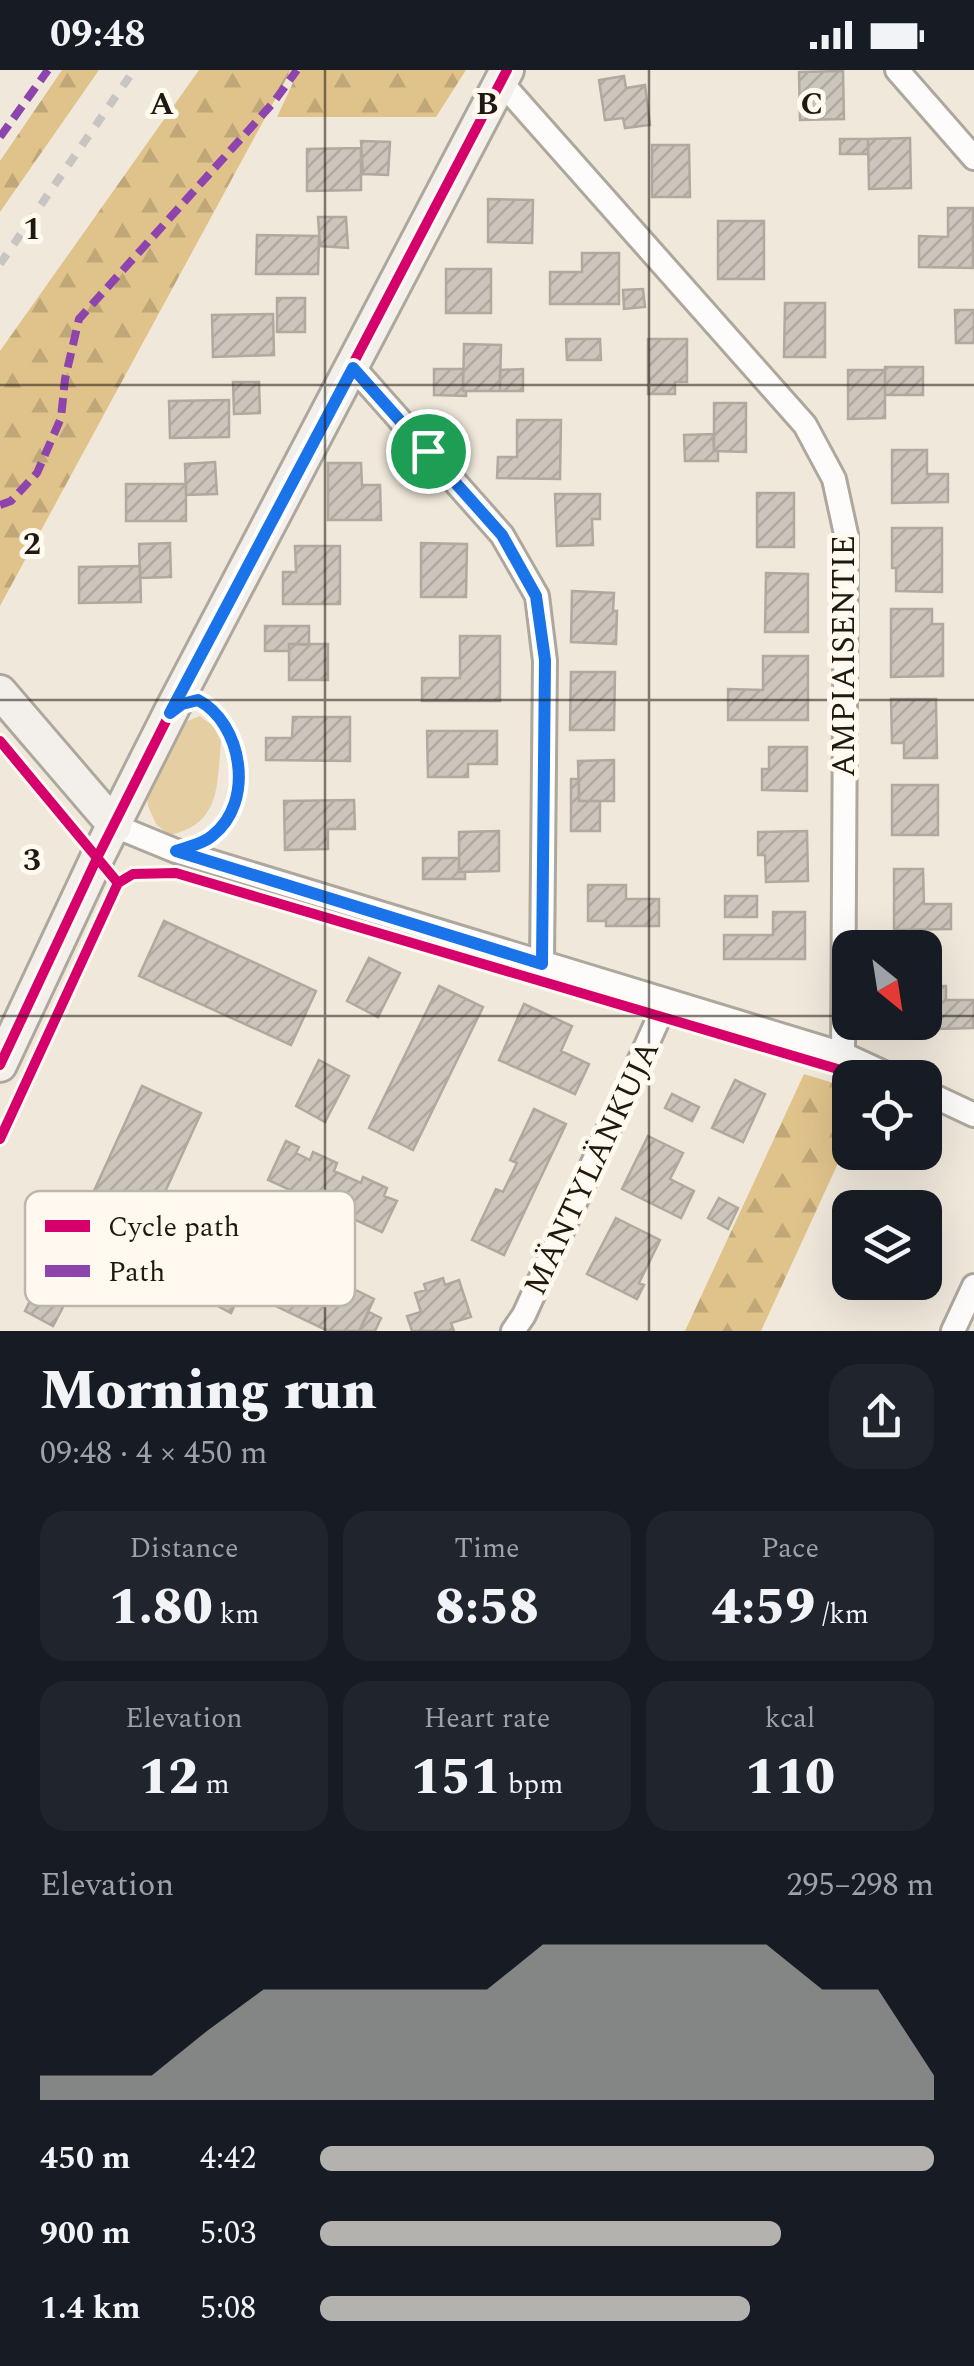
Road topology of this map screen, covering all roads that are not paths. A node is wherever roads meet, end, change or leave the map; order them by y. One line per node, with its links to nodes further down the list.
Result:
1 (897, 70): 3 (street)
2 (504, 76): 4 (street); 11 (street, AMPIAISENTIE)
3 (974, 158)
4 (353, 368): 6 (street); 9 (street)
5 (0, 692): 7 (street)
6 (170, 713): 7 (street); 8 (lane)
7 (114, 826): 8 (street); 13 (street)
8 (176, 851): 9 (street)
9 (542, 964): 10 (street)
10 (666, 1002): 11 (street); 17 (street, MÄNTYLÄNKUJA)
11 (843, 1054): 12 (street)
12 (856, 1060)
13 (0, 1065)
14 (942, 1100): 15 (street)
15 (974, 1115)
16 (974, 1286): 18 (street)
17 (513, 1331)
18 (953, 1331)

